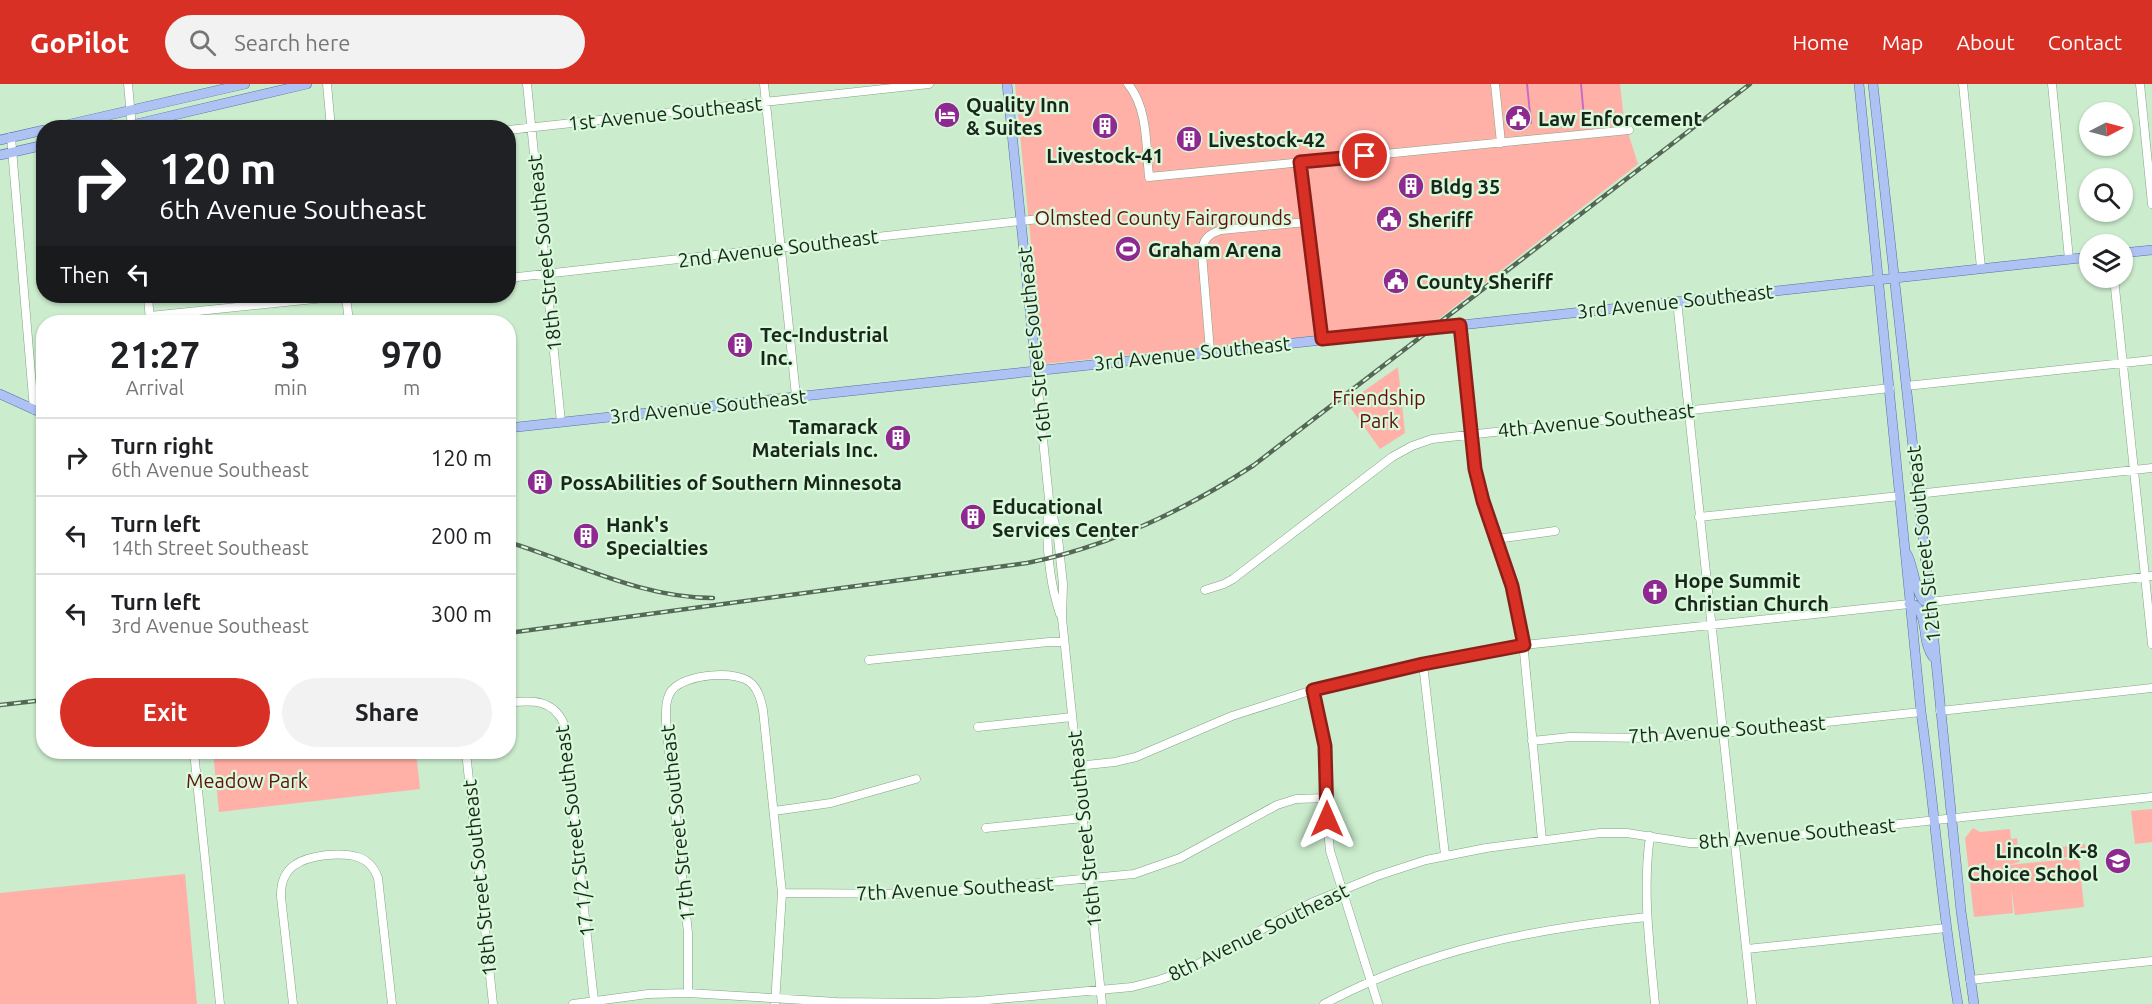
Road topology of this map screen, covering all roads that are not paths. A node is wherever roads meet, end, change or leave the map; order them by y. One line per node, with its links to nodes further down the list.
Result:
1 (128, 84): 18 (street)
2 (245, 84): 18 (main road)
3 (307, 84): 21 (main road)
4 (327, 84): 22 (street)
5 (527, 84): 23 (street, 18th Street Southeast)
6 (764, 84): 17 (street)
7 (929, 84): 16 (street, 1st Avenue Southeast)
8 (1007, 84): 36 (main road, 16th Street Southeast)
9 (1128, 84): 33 (street)
10 (1496, 84): 29 (street)
11 (1859, 84): 47 (main road, 12th Street Southeast)
12 (1873, 84): 46 (main road, 12th Street Southeast)
13 (1963, 84): 43 (street)
14 (2052, 84): 42 (street)
15 (2140, 84): 34 (street)
16 (912, 85): 17 (street, 1st Avenue Southeast)
17 (766, 102): 23 (street, 1st Avenue Southeast); 38 (street)
18 (130, 110): 19 (main road); 20 (street)
19 (87, 120)
20 (131, 120)
21 (157, 120)
22 (330, 120)
23 (532, 128): 24 (street, 1st Avenue Southeast); 44 (street, 18th Street Southeast)
24 (516, 129)
25 (1629, 130): 29 (street)
26 (36, 132): 27 (main road)
27 (11, 137): 28 (main road); 31 (street)
28 (0, 140)
29 (1501, 142): 33 (street)
30 (36, 147): 31 (main road)
31 (12, 152): 32 (main road); 58 (street)
32 (0, 155)
33 (1300, 162): 37 (street)
34 (2152, 204)
35 (1048, 218): 36 (street, 2nd Avenue Southeast)
36 (1021, 221): 38 (street, 2nd Avenue Southeast); 57 (main road, 16th Street Southeast)
37 (1307, 222): 53 (street); 54 (street)
38 (781, 248): 44 (street, 2nd Avenue Southeast); 62 (street)
39 (2152, 250): 40 (main road)
40 (2133, 252)
41 (2079, 258): 42 (main road, 3rd Avenue Southeast)
42 (2069, 259): 43 (main road, 3rd Avenue Southeast)
43 (1981, 268): 46 (main road, 3rd Avenue Southeast)
44 (545, 274): 45 (street, 2nd Avenue Southeast); 65 (street, 18th Street Southeast)
45 (516, 277)
46 (1894, 277): 47 (main road, 3rd Avenue Southeast); 59 (main road, 12th Street Southeast)
47 (1879, 279): 49 (main road, 3rd Avenue Southeast); 60 (main road, 12th Street Southeast)
48 (2115, 288): 56 (street)
49 (1677, 301): 52 (main road, 3rd Avenue Southeast); 63 (street)
50 (288, 303): 51 (street)
51 (191, 315)
52 (1460, 325): 53 (main road, 3rd Avenue Southeast); 67 (street)
53 (1322, 339): 54 (main road, 3rd Avenue Southeast)
54 (1210, 351): 57 (main road, 3rd Avenue Southeast)
55 (2152, 360): 56 (street)
56 (2122, 363): 59 (street); 69 (street)
57 (1036, 370): 62 (main road, 3rd Avenue Southeast); 81 (street, 16th Street Southeast)
58 (36, 383)
59 (1906, 386): 70 (main road, 12th Street Southeast)
60 (1890, 388): 63 (street, 4th Avenue Southeast); 71 (main road, 12th Street Southeast)
61 (0, 394): 64 (main road)
62 (796, 396): 65 (main road, 3rd Avenue Southeast)
63 (1689, 410): 67 (street, 4th Avenue Southeast); 72 (street)
64 (36, 411)
65 (561, 422): 66 (main road, 3rd Avenue Southeast)
66 (516, 427)
67 (1471, 434): 74 (street); 77 (street, 4th Avenue Southeast)
68 (2152, 468): 69 (street)
69 (2133, 470): 70 (street); 76 (street)
70 (1917, 494): 78 (main road, 12th Street Southeast)
71 (1900, 496): 72 (street); 75 (main road, 12th Street Southeast)
72 (1699, 517): 80 (street)
73 (1555, 531): 74 (street)
74 (1496, 539): 83 (street)
75 (1904, 546): 78 (main road); 79 (main road, 12th Street Southeast)
76 (2148, 577): 78 (street); 82 (street)
77 (1204, 590)
78 (1930, 602): 85 (main road, 12th Street Southeast)
79 (1910, 604): 80 (street); 85 (main road); 91 (main road, 12th Street Southeast)
80 (1711, 626): 83 (street); 94 (street)
81 (1064, 642): 84 (street); 92 (street, 16th Street Southeast)
82 (2152, 644)
83 (1524, 645): 86 (street); 95 (street)
84 (869, 660)
85 (1936, 661): 90 (main road, 12th Street Southeast)
86 (1423, 664): 88 (street); 110 (street)
87 (2152, 688): 90 (street)
88 (1313, 690): 98 (street); 101 (street)
89 (516, 702): 122 (street, 17 1/2 Street Southeast)
90 (1940, 711): 104 (main road, 12th Street Southeast)
91 (1921, 712): 94 (street, 7th Avenue Southeast); 105 (main road, 12th Street Southeast)
92 (1072, 717): 93 (street); 98 (street, 16th Street Southeast)
93 (978, 727)
94 (1723, 734): 95 (street, 7th Avenue Southeast); 109 (street)
95 (1532, 741): 108 (street)
96 (195, 759): 124 (street)
97 (467, 759): 127 (street, 18th Street Southeast)
98 (1077, 766): 103 (street, 16th Street Southeast)
99 (916, 779): 102 (street)
100 (2152, 797): 104 (street, 8th Avenue Southeast)
101 (1327, 798): 111 (street, 7th Avenue Southeast); 112 (street)
102 (774, 811): 113 (street, 17th Street Southeast); 121 (street, 17th Street Southeast)
103 (1083, 818): 106 (street); 111 (street, 16th Street Southeast)
104 (1951, 818): 105 (street, 8th Avenue Southeast); 118 (main road, 12th Street Southeast)
105 (1935, 820): 109 (street, 8th Avenue Southeast); 115 (main road, 12th Street Southeast)
106 (986, 828)
107 (1650, 836): 108 (street, 8th Avenue Southeast); 109 (street, 8th Avenue Southeast); 114 (street)
108 (1542, 840): 110 (street, 8th Avenue Southeast)
109 (1734, 842): 116 (street)
110 (1445, 855): 112 (street, 8th Avenue Southeast)
111 (1089, 879): 113 (street, 7th Avenue Southeast); 120 (street, 16th Street Southeast)
112 (1341, 890): 119 (street); 120 (street, 8th Avenue Southeast)
113 (782, 893): 123 (street, 17th Street Southeast)
114 (1647, 917): 119 (street); 132 (street)
115 (1946, 928): 116 (street); 134 (main road, 12th Street Southeast)
116 (1747, 949): 133 (street)
117 (2152, 961): 118 (street)
118 (1970, 980): 135 (main road, 12th Street Southeast)
119 (1370, 981): 130 (street); 131 (street)
120 (1100, 990): 123 (street, 8th Avenue Southeast); 129 (street, 16th Street Southeast)
121 (688, 993): 122 (street, 8th Avenue Southeast); 123 (street, 8th Avenue Southeast)
122 (594, 1001): 128 (street, 8th Avenue Southeast)
123 (775, 1001)
124 (220, 1004)
125 (293, 1004): 126 (street)
126 (392, 1004)
127 (493, 1004)
128 (573, 1004)
129 (1102, 1004)
130 (1324, 1004)
131 (1378, 1004)
132 (1655, 1004)
133 (1752, 1004)
134 (1958, 1004)
135 (1974, 1004)

